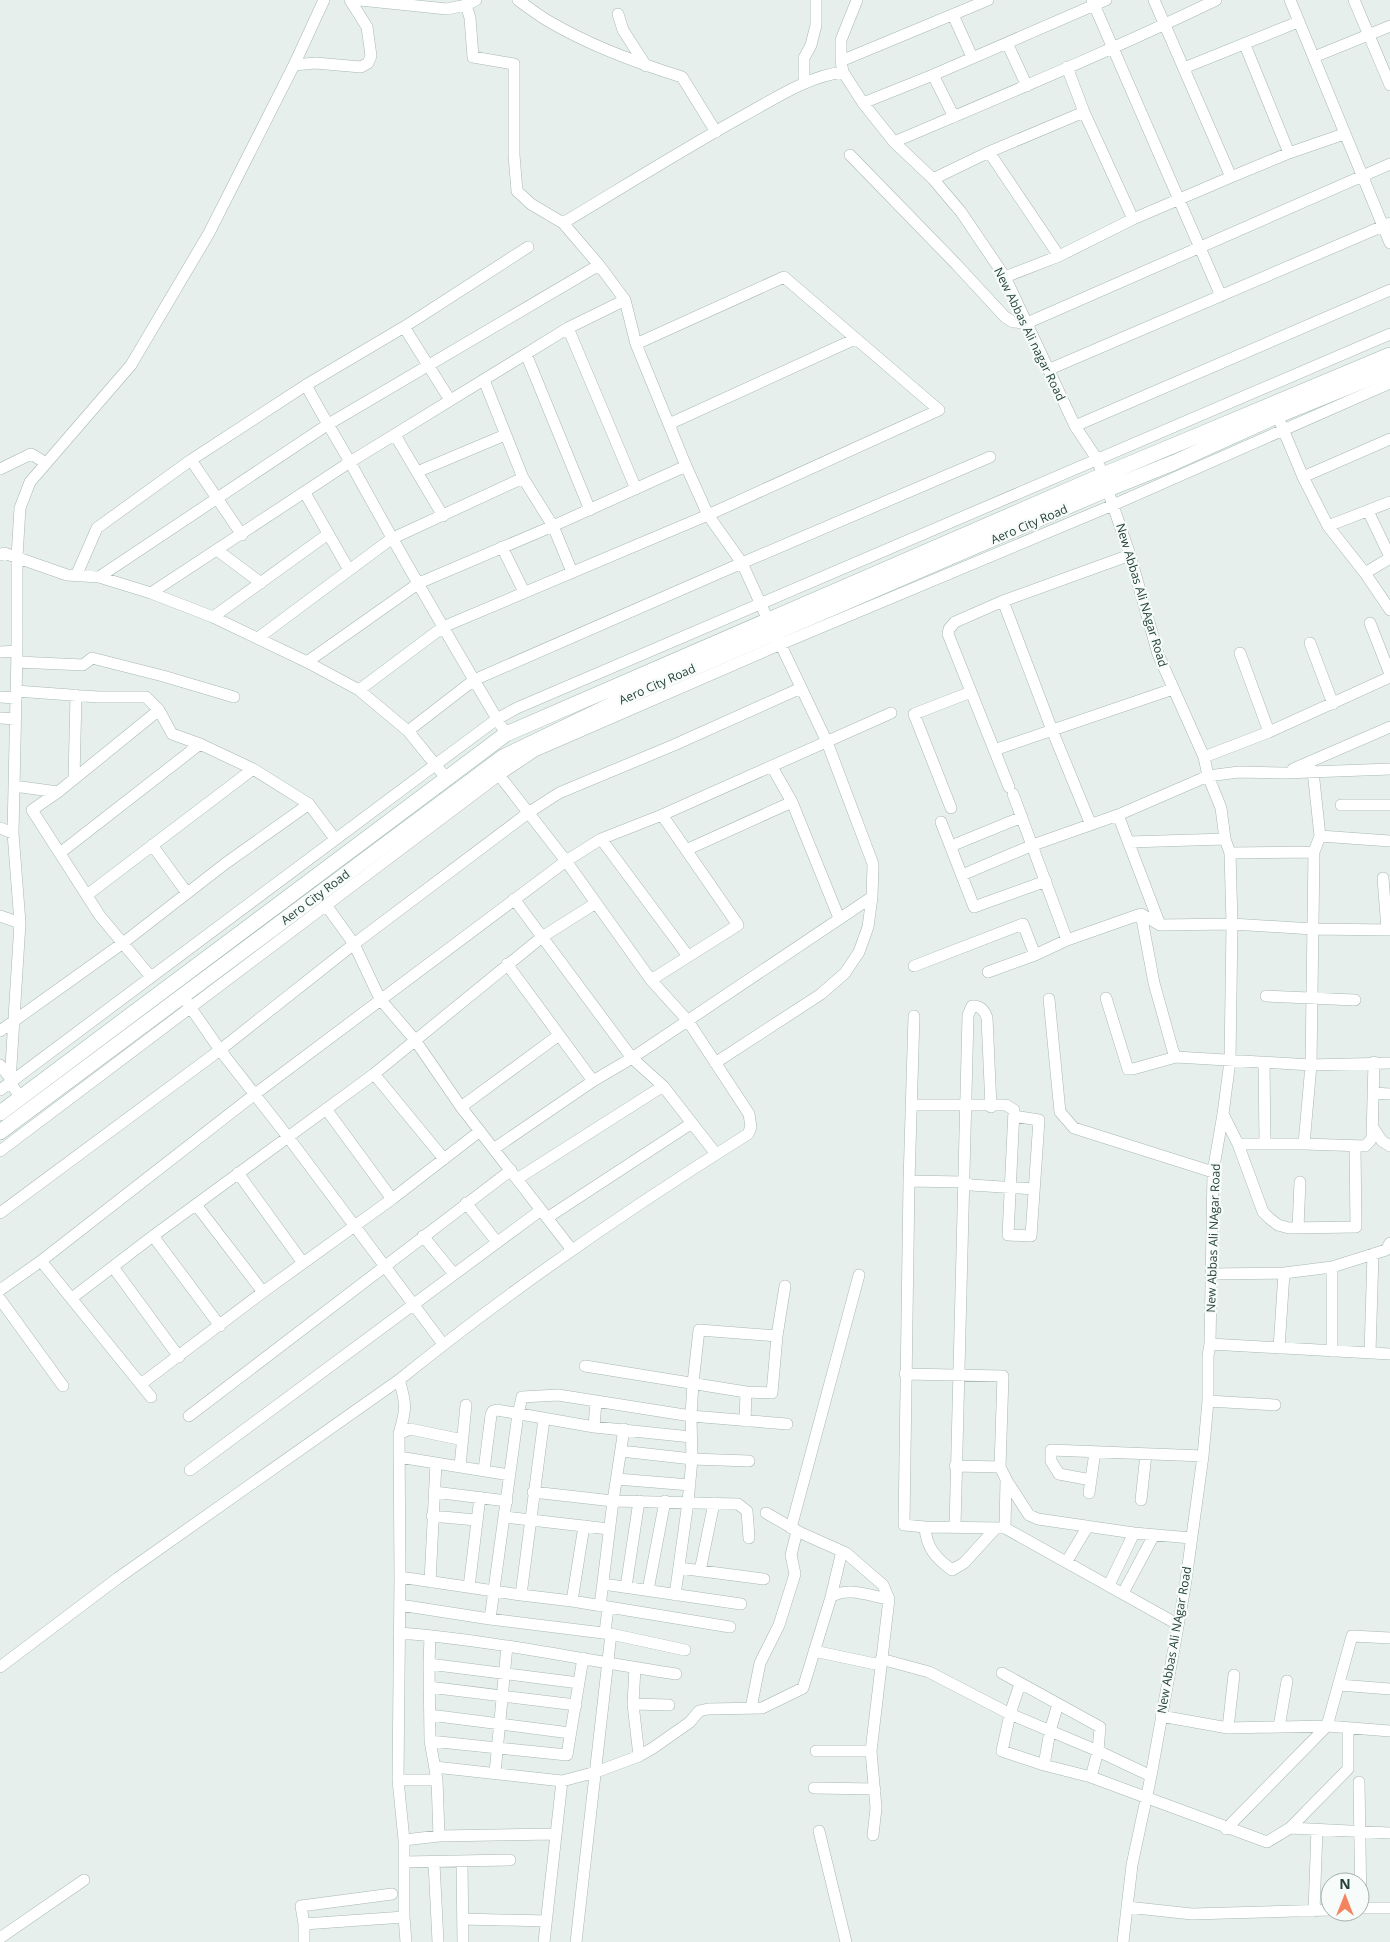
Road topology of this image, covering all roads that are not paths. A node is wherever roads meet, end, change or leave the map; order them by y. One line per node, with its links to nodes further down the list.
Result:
1 (324, 0): 26 (street)
2 (350, 0): 26 (street)
3 (364, 0): 13 (street)
4 (518, 0): 27 (street)
5 (816, 0): 32 (street)
6 (857, 0): 28 (street)
7 (988, 0): 16 (street)
8 (1106, 0): 14 (street)
9 (1154, 0): 18 (street)
10 (1216, 0): 18 (street)
11 (1290, 0): 17 (street)
12 (1354, 0): 20 (street)
13 (471, 3): 50 (street)
14 (1093, 3): 21 (street); 23 (street)
15 (618, 14): 27 (street)
16 (952, 15): 24 (street); 28 (street)
17 (1298, 22): 22 (street); 25 (street)
18 (1166, 24): 23 (street); 30 (street)
19 (1390, 26): 20 (street)
20 (1369, 34): 25 (street); 33 (street)
21 (1007, 43): 24 (street); 34 (street)
22 (1245, 45): 30 (street); 42 (street)
23 (1114, 46): 29 (street); 48 (street)
24 (972, 57): 31 (street)
25 (1314, 58): 39 (street)
26 (294, 65): 87 (street)
27 (646, 66): 38 (street)
28 (842, 66): 32 (street); 35 (street, New Abbas Ali nagar Road)
29 (1067, 67): 34 (street); 36 (street)
30 (1184, 68): 46 (street)
31 (933, 75): 35 (street); 37 (street)
32 (806, 81): 38 (street)
33 (1390, 85)
34 (1027, 86): 37 (street)
35 (863, 103): 40 (street, New Abbas Ali nagar Road)
36 (1084, 112): 41 (street); 49 (street)
37 (954, 116): 40 (street)
38 (716, 132): 50 (street)
39 (1344, 134): 42 (street); 45 (street)
40 (894, 142): 47 (street, New Abbas Ali nagar Road)
41 (989, 152): 47 (street); 55 (street)
42 (1290, 153): 46 (street)
43 (850, 155): 61 (street)
44 (1390, 164): 45 (street)
45 (1362, 176): 51 (street); 54 (street)
46 (1231, 177): 48 (street)
47 (933, 179): 57 (street, New Abbas Ali nagar Road)
48 (1180, 200): 49 (street); 54 (street)
49 (1133, 219): 55 (street)
50 (563, 223): 56 (street)
51 (1387, 225): 52 (street); 59 (street)
52 (1390, 243)
53 (528, 247): 62 (street)
54 (1199, 247): 59 (street); 61 (street)
55 (1059, 256): 57 (street)
56 (599, 265): 60 (street); 69 (street)
57 (1005, 277): 61 (street, New Abbas Ali nagar Road)
58 (1390, 290): 79 (street)
59 (1221, 296): 70 (street)
60 (624, 300): 63 (street); 66 (street)
61 (1027, 323): 70 (street, New Abbas Ali nagar Road)
62 (404, 327): 69 (street); 74 (street)
63 (568, 328): 67 (street); 94 (street)
64 (1390, 334): 84 (street)
65 (856, 339): 66 (street); 78 (street); 101 (street)
66 (636, 344): 78 (street)
67 (526, 354): 72 (street); 99 (street)
68 (1390, 355): 93 (street, Aero City Road)
69 (427, 365): 75 (street); 77 (street)
70 (1050, 369): 79 (street, New Abbas Ali nagar Road)
71 (1390, 370): 76 (street, Aero City Road)
72 (484, 380): 75 (street); 81 (street)
73 (1390, 383): 76 (street)
74 (306, 385): 77 (street); 85 (street)
75 (450, 400): 80 (street)
76 (1281, 422): 91 (street); 93 (street, Aero City Road); 98 (street)
77 (327, 424): 86 (street); 96 (street)
78 (669, 424): 88 (street)
79 (1075, 426): 84 (street, New Abbas Ali nagar Road)
80 (395, 435): 86 (street); 90 (street)
81 (505, 435): 90 (street); 92 (street)
82 (1390, 440): 91 (street)
83 (990, 457): 114 (street)
84 (1098, 459): 93 (street, New Abbas Ali nagar Road); 125 (street)
85 (191, 460): 96 (street); 118 (street)
86 (350, 462): 95 (street); 107 (street)
87 (46, 463): 89 (street); 112 (street)
88 (686, 466): 94 (street); 101 (street)
89 (0, 469)
90 (417, 472): 102 (street)
91 (1303, 477): 104 (street)
92 (523, 478): 102 (street); 103 (street)
93 (1105, 482): 98 (street, New Abbas Ali NAgar Road); 128 (street, Aero City Road); 132 (street, Aero City Road)
94 (636, 489): 99 (street)
95 (305, 493): 105 (street); 106 (street)
96 (217, 500): 106 (street); 119 (street)
97 (1390, 502): 100 (street)
98 (1113, 505): 111 (street, New Abbas Ali NAgar Road); 132 (street)
99 (590, 510): 103 (street)
100 (1368, 511): 104 (street); 113 (street)
101 (708, 515): 114 (street); 116 (street)
102 (443, 516): 107 (street)
103 (553, 526): 108 (street); 116 (street)
104 (1328, 526): 117 (street)
105 (328, 534): 115 (street); 120 (street)
106 (242, 535): 109 (street)
107 (391, 539): 115 (street); 121 (street)
108 (502, 546): 121 (street); 122 (street)
109 (217, 550): 120 (street); 123 (street)
110 (0, 555): 112 (street)
111 (1130, 555): 124 (street); 141 (street, New Abbas Ali NAgar Road)
112 (17, 557): 118 (street); 136 (street)
113 (1390, 558): 117 (street)
114 (742, 563): 125 (street); 139 (street)
115 (349, 570): 131 (street)
116 (572, 572): 122 (street)
117 (1365, 573): 126 (street)
118 (76, 576): 119 (street)
119 (99, 577): 123 (street)
120 (261, 583): 127 (street)
121 (419, 583): 130 (street); 137 (street)
122 (524, 592): 130 (street)
123 (151, 593): 127 (street)
124 (1002, 600): 143 (street); 155 (street)
125 (761, 603): 128 (street); 153 (street)
126 (1390, 610)
127 (213, 617): 131 (street)
128 (768, 620): 158 (street, Aero City Road)
129 (1370, 623): 138 (street)
130 (443, 627): 139 (street); 142 (street)
131 (258, 638): 137 (street)
132 (778, 639): 140 (street); 169 (street); 209 (street, Aero City Road)
133 (1310, 643): 148 (street)
134 (0, 652): 136 (street)
135 (1240, 653): 157 (street)
136 (17, 656): 144 (street); 147 (street)
137 (307, 662): 142 (street)
138 (1390, 676): 148 (street)
139 (474, 680): 153 (street); 156 (street)
140 (801, 688): 159 (street); 180 (street)
141 (1173, 689): 155 (street); 162 (street, New Abbas Ali NAgar Road)
142 (359, 690): 156 (street)
143 (971, 692): 161 (street); 179 (street)
144 (16, 695): 145 (street); 146 (street); 152 (street)
145 (76, 695): 149 (street); 171 (street)
146 (0, 697)
147 (234, 697)
148 (1333, 704): 157 (street)
149 (159, 710): 160 (street); 171 (street)
150 (890, 713): 159 (street)
151 (0, 718): 152 (street)
152 (16, 719): 173 (street)
153 (497, 719): 158 (street); 163 (street)
154 (1390, 727): 168 (street)
155 (1052, 730): 161 (street); 185 (street)
156 (408, 731): 163 (street)
157 (1269, 732): 162 (street)
158 (506, 734): 172 (street, Aero City Road)
159 (827, 742): 164 (street); 208 (street)
160 (200, 744): 165 (street); 199 (street)
161 (994, 750): 183 (street)
162 (1204, 757): 170 (street, New Abbas Ali NAgar Road)
163 (436, 764): 172 (street); 189 (street)
164 (772, 766): 175 (street); 181 (street)
165 (253, 769): 176 (street); 194 (street)
166 (1390, 769): 167 (street)
167 (1313, 771): 168 (street); 188 (street)
168 (1284, 773): 170 (street)
169 (499, 775): 180 (street); 209 (street)
170 (1208, 776): 182 (street); 191 (street, New Abbas Ali NAgar Road)
171 (74, 779): 174 (street)
172 (447, 779): 204 (street, Aero City Road)
173 (14, 786): 174 (street); 187 (street)
174 (58, 792): 199 (street)
175 (792, 802): 197 (street); 214 (street)
176 (308, 804): 189 (street); 206 (street)
177 (1341, 805): 178 (street)
178 (1390, 805)
179 (951, 808)
180 (528, 813): 201 (street); 223 (street)
181 (662, 815): 190 (street); 197 (street)
182 (1118, 815): 185 (street); 193 (street)
183 (1022, 817): 195 (street); 196 (street)
184 (941, 822): 196 (street)
185 (1092, 825): 195 (street)
186 (0, 828): 187 (street)
187 (13, 833): 215 (street)
188 (1320, 836): 192 (street); 198 (street)
189 (335, 839): 229 (street)
190 (601, 839): 201 (street); 225 (street)
191 (1225, 839): 193 (street); 200 (street, New Abbas Ali NAgar Road)
192 (1390, 841)
193 (1129, 842): 217 (street)
194 (152, 845): 206 (street); 207 (street)
195 (1033, 845): 202 (street); 205 (street)
196 (951, 846): 202 (street)
197 (686, 850): 225 (street)
198 (1314, 852): 200 (street); 218 (street)
199 (60, 853): 207 (street)
200 (1230, 853): 216 (street, New Abbas Ali NAgar Road)
201 (566, 861): 210 (street); 211 (street)
202 (962, 875): 205 (street)
203 (1384, 878): 219 (street)
204 (311, 880): 209 (street); 262 (street, Aero City Road)
205 (1046, 881): 221 (street)
206 (187, 893): 222 (street)
207 (87, 894): 222 (street)
208 (872, 897): 214 (street); 248 (street)
209 (323, 899): 223 (street); 237 (street, Aero City Road)
210 (514, 899): 220 (street); 234 (street)
211 (596, 903): 220 (street); 230 (street)
212 (1141, 914): 217 (street); 221 (street); 245 (street)
213 (0, 916): 215 (street)
214 (839, 918): 240 (street)
215 (20, 923): 239 (street)
216 (1232, 924): 217 (street); 218 (street); 247 (street, New Abbas Ali NAgar Road)
217 (1160, 925)
218 (1313, 930): 219 (street); 233 (street)
219 (1389, 930)
220 (542, 937): 226 (street); 246 (street)
221 (1067, 940): 224 (street)
222 (123, 943): 229 (street); 239 (street)
223 (354, 944): 234 (street); 244 (street)
224 (1035, 955): 227 (street); 228 (street)
225 (688, 956): 230 (street)
226 (507, 964): 242 (street); 243 (street)
227 (914, 966)
228 (988, 972)
229 (152, 977): 255 (street)
230 (651, 980): 240 (street)
231 (1266, 996): 233 (street)
232 (1106, 998): 245 (street)
233 (1312, 998): 236 (street); 253 (street)
234 (380, 999): 243 (street); 260 (street)
235 (1049, 999): 285 (street)
236 (1354, 1000)
237 (186, 1001): 244 (street); 274 (street, Aero City Road); 282 (street)
238 (914, 1016): 263 (street)
239 (14, 1020): 241 (street); 255 (street)
240 (688, 1021): 246 (street); 248 (street)
241 (0, 1031)
242 (559, 1035): 256 (street); 264 (street)
243 (415, 1040): 254 (street); 264 (street)
244 (220, 1050): 260 (street); 296 (street)
245 (1176, 1057): 247 (street)
246 (632, 1058): 256 (street); 257 (street)
247 (1230, 1061): 249 (street); 269 (street, New Abbas Ali NAgar Road)
248 (715, 1062): 283 (street)
249 (1264, 1062): 253 (street); 276 (street)
250 (1374, 1062): 251 (street); 253 (street); 259 (street)
251 (1390, 1063)
252 (0, 1065): 255 (street)
253 (1311, 1065): 278 (street)
254 (374, 1074): 267 (street); 284 (street)
255 (10, 1080): 258 (street); 262 (street)
256 (593, 1080): 281 (street)
257 (663, 1086): 271 (street); 287 (street)
258 (0, 1090)
259 (1373, 1093): 261 (street); 272 (street)
260 (255, 1094): 275 (street); 306 (street)
261 (1390, 1094)
262 (20, 1097): 268 (street, Aero City Road)
263 (911, 1105): 265 (street); 288 (street)
264 (461, 1106): 273 (street)
265 (965, 1106): 266 (street); 266 (street); 289 (street)
266 (992, 1106): 270 (street)
267 (326, 1109): 275 (street); 293 (street)
268 (0, 1113)
269 (1223, 1114): 277 (street); 285 (street, New Abbas Ali NAgar Road)
270 (1014, 1116): 291 (street); 292 (street)
271 (692, 1123): 283 (street); 297 (street)
272 (1372, 1126): 279 (street); 280 (street)
273 (480, 1131): 281 (street); 284 (street)
274 (0, 1132)
275 (288, 1137): 286 (street); 298 (street)
276 (1266, 1143): 277 (street); 278 (street)
277 (1238, 1144): 299 (street)
278 (1304, 1144): 280 (street)
279 (1390, 1146)
280 (1355, 1147): 299 (street)
281 (495, 1148): 287 (street)
282 (0, 1151)
283 (716, 1154): 304 (street)
284 (444, 1159): 293 (street)
285 (1213, 1172): 313 (street, New Abbas Ali NAgar Road)
286 (238, 1173): 295 (street); 307 (street)
287 (514, 1174): 294 (street); 297 (street)
288 (909, 1181): 289 (street); 331 (street)
289 (963, 1182): 291 (street); 332 (street)
290 (1300, 1182): 299 (street)
291 (1011, 1187): 292 (street); 292 (street)
292 (1034, 1189)
293 (392, 1200): 298 (street)
294 (466, 1203): 301 (street); 302 (street)
295 (197, 1206): 300 (street); 317 (street)
296 (0, 1213)
297 (544, 1214): 302 (street); 304 (street)
298 (354, 1226): 307 (street); 308 (street)
299 (1298, 1228)
300 (153, 1236): 309 (street); 321 (street)
301 (423, 1236): 308 (street); 312 (street)
302 (497, 1242): 312 (street)
303 (1388, 1248): 305 (street)
304 (572, 1250): 323 (street)
305 (1372, 1254): 310 (street); 327 (street)
306 (41, 1261): 316 (street); 318 (street)
307 (303, 1263): 317 (street)
308 (386, 1266): 320 (street); 344 (street)
309 (113, 1267): 318 (street); 329 (street)
310 (1332, 1267): 311 (street); 326 (street)
311 (1284, 1273): 313 (street); 325 (street)
312 (454, 1274): 320 (street)
313 (1211, 1274): 324 (street, New Abbas Ali NAgar Road)
314 (859, 1275): 394 (street)
315 (785, 1286): 322 (street)
316 (0, 1290)
317 (263, 1292): 321 (street)
318 (72, 1298): 335 (street)
319 (0, 1300): 336 (street)
320 (414, 1306): 323 (street); 365 (street)
321 (220, 1326): 329 (street)
322 (777, 1336): 334 (street); 337 (street)
323 (443, 1344): 333 (street)
324 (1210, 1344): 325 (street); 340 (street, New Abbas Ali NAgar Road)
325 (1279, 1348): 326 (street)
326 (1332, 1351): 327 (street)
327 (1370, 1353): 328 (street)
328 (1390, 1354)
329 (179, 1357): 335 (street)
330 (585, 1366): 334 (street)
331 (906, 1374): 332 (street); 390 (street)
332 (957, 1375): 363 (street); 364 (street)
333 (399, 1380): 351 (street); 435 (street)
334 (692, 1383): 337 (street); 345 (street)
335 (141, 1384): 338 (street)
336 (63, 1386)
337 (746, 1392): 347 (street)
338 (151, 1397)
339 (596, 1401): 343 (street); 345 (street); 349 (street)
340 (1208, 1401): 342 (street); 358 (street, New Abbas Ali NAgar Road)
341 (466, 1405): 353 (street)
342 (1275, 1405)
343 (518, 1414): 346 (street); 366 (street); 367 (street)
344 (189, 1416)
345 (691, 1416): 347 (street); 352 (street)
346 (544, 1419): 349 (street); 373 (street)
347 (745, 1421): 348 (street)
348 (787, 1424)
349 (594, 1427): 350 (street)
350 (624, 1429): 352 (street); 354 (street)
351 (399, 1434): 353 (street); 357 (street)
352 (691, 1437): 359 (street)
353 (463, 1440): 362 (street)
354 (622, 1451): 359 (street); 368 (street)
355 (1095, 1452): 356 (street); 370 (street); 370 (street)
356 (1146, 1454): 358 (street); 377 (street)
357 (399, 1456): 361 (street); 403 (street)
358 (1203, 1456): 398 (street, New Abbas Ali NAgar Road)
359 (692, 1459): 360 (street); 371 (street)
360 (749, 1461)
361 (436, 1462): 362 (street); 372 (street)
362 (460, 1466): 366 (street)
363 (955, 1466): 364 (street); 391 (street)
364 (1000, 1467): 369 (street)
365 (190, 1470)
366 (484, 1470): 367 (street)
367 (510, 1474): 378 (street)
368 (617, 1479): 371 (street); 376 (street)
369 (1006, 1479): 389 (street); 392 (street)
370 (1091, 1480): 374 (street)
371 (690, 1485): 381 (street)
372 (434, 1492): 375 (street); 384 (street)
373 (534, 1492): 376 (street); 386 (street)
374 (1089, 1493)
375 (480, 1497): 378 (street); 387 (street)
376 (613, 1500): 379 (street); 393 (street)
377 (1141, 1500)
378 (507, 1501): 385 (street)
379 (639, 1501): 380 (street); 409 (street)
380 (666, 1501): 381 (street); 410 (street)
381 (688, 1502): 382 (street); 401 (street)
382 (714, 1503): 397 (street); 402 (street)
383 (766, 1513): 394 (street)
384 (432, 1516): 387 (street); 405 (street)
385 (505, 1517): 386 (street); 411 (street)
386 (531, 1519): 388 (street); 413 (street)
387 (476, 1520): 408 (street)
388 (584, 1526): 393 (street); 417 (street)
389 (1088, 1526): 395 (street); 400 (street)
390 (925, 1527): 391 (street); 392 (street)
391 (955, 1527): 392 (street)
392 (1000, 1528): 400 (street)
393 (609, 1529): 406 (street)
394 (794, 1529): 399 (street); 452 (street)
395 (1134, 1533): 396 (street); 407 (street)
396 (1154, 1535): 398 (street); 412 (street)
397 (748, 1538)
398 (1191, 1538): 422 (street, New Abbas Ali NAgar Road)
399 (842, 1551): 415 (street); 416 (street)
400 (1067, 1561): 407 (street)
401 (679, 1568): 402 (street); 414 (street)
402 (700, 1571): 404 (street)
403 (400, 1577): 405 (street); 419 (street)
404 (764, 1579)
405 (430, 1582): 408 (street)
406 (603, 1584): 409 (street); 420 (street)
407 (1109, 1585): 412 (street)
408 (469, 1587): 411 (street)
409 (626, 1587): 410 (street)
410 (648, 1590): 414 (street)
411 (494, 1591): 413 (street); 421 (street)
412 (1123, 1593): 422 (street)
413 (521, 1595): 417 (street)
414 (674, 1595): 418 (street)
415 (831, 1597): 416 (street); 430 (street)
416 (889, 1599): 432 (street)
417 (572, 1601): 420 (street)
418 (741, 1604)
419 (400, 1605): 421 (street); 424 (street)
420 (604, 1606): 423 (street); 425 (street)
421 (490, 1619): 425 (street)
422 (1178, 1624): 455 (street, New Abbas Ali NAgar Road)
423 (730, 1627)
424 (399, 1633): 426 (street); 476 (street)
425 (608, 1634): 429 (street); 433 (street)
426 (430, 1636): 428 (street); 434 (street)
427 (1390, 1638): 444 (street)
428 (507, 1646): 431 (street); 438 (street)
429 (685, 1650)
430 (814, 1651): 432 (street); 452 (street)
431 (582, 1658): 433 (street); 442 (street)
432 (880, 1662): 453 (street); 467 (street)
433 (607, 1663): 436 (street); 472 (street)
434 (429, 1664): 438 (street); 445 (street)
435 (0, 1667)
436 (635, 1668): 439 (street); 448 (street)
437 (1002, 1673): 443 (street)
438 (504, 1674): 442 (street); 447 (street)
439 (676, 1674)
440 (1234, 1675): 459 (street)
441 (1286, 1681): 458 (street)
442 (579, 1683): 450 (street)
443 (1020, 1684): 449 (street); 453 (street)
444 (1339, 1685): 446 (street); 457 (street)
445 (429, 1687): 447 (street); 454 (street)
446 (1390, 1689)
447 (502, 1696): 450 (street); 456 (street)
448 (633, 1704): 451 (street); 469 (street)
449 (1058, 1704): 461 (street); 468 (street)
450 (576, 1705): 463 (street)
451 (669, 1705)
452 (751, 1708): 469 (street)
453 (1010, 1714): 461 (street); 470 (street)
454 (430, 1715): 456 (street); 464 (street)
455 (1161, 1716): 459 (street); 474 (street, New Abbas Ali NAgar Road)
456 (499, 1723): 463 (street); 465 (street)
457 (1327, 1726): 458 (street); 460 (street); 484 (street)
458 (1279, 1727): 459 (street)
459 (1228, 1728)
460 (1348, 1728): 462 (street); 483 (street)
461 (1050, 1731): 468 (street); 470 (street)
462 (1390, 1731)
463 (570, 1733): 465 (street)
464 (430, 1741): 465 (street); 471 (street)
465 (498, 1748): 473 (street)
466 (816, 1751): 467 (street)
467 (871, 1751): 481 (street)
468 (1098, 1751): 474 (street); 475 (street)
469 (639, 1756): 472 (street)
470 (1044, 1765): 475 (street)
471 (435, 1767): 473 (street); 477 (street)
472 (596, 1772): 478 (street); 515 (street)
473 (495, 1773): 478 (street)
474 (1151, 1776): 482 (street, New Abbas Ali NAgar Road)
475 (1091, 1777): 482 (street)
476 (398, 1780): 477 (street); 492 (street)
477 (437, 1780): 491 (street)
478 (562, 1781): 489 (street)
479 (1359, 1782): 487 (street)
480 (814, 1788): 481 (street)
481 (875, 1789): 490 (street)
482 (1147, 1797): 484 (street); 500 (street, New Abbas Ali NAgar Road)
483 (1290, 1828): 484 (street); 485 (street)
484 (1226, 1829)
485 (1316, 1829): 487 (street); 503 (street)
486 (819, 1831): 516 (street)
487 (1359, 1832): 488 (street); 497 (street)
488 (1390, 1833)
489 (556, 1834): 491 (street); 507 (street)
490 (873, 1835)
491 (439, 1836): 492 (street)
492 (404, 1840): 494 (street)
493 (510, 1860): 495 (street)
494 (404, 1862): 496 (street); 505 (street)
495 (462, 1862): 496 (street); 506 (street)
496 (434, 1863): 512 (street)
497 (1360, 1872)
498 (84, 1880): 509 (street)
499 (392, 1894): 508 (street)
500 (1127, 1907): 503 (street); 517 (street, New Abbas Ali NAgar Road)
501 (1370, 1908): 502 (street)
502 (1390, 1908)
503 (1314, 1911): 504 (street)
504 (1320, 1911)
505 (404, 1917): 508 (street); 511 (street)
506 (463, 1919): 507 (street); 513 (street)
507 (546, 1921): 514 (street)
508 (304, 1924): 510 (street)
509 (0, 1938)
510 (304, 1942)
511 (406, 1942)
512 (438, 1942)
513 (463, 1942)
514 (544, 1942)
515 (576, 1942)
516 (846, 1942)
517 (1123, 1942)

